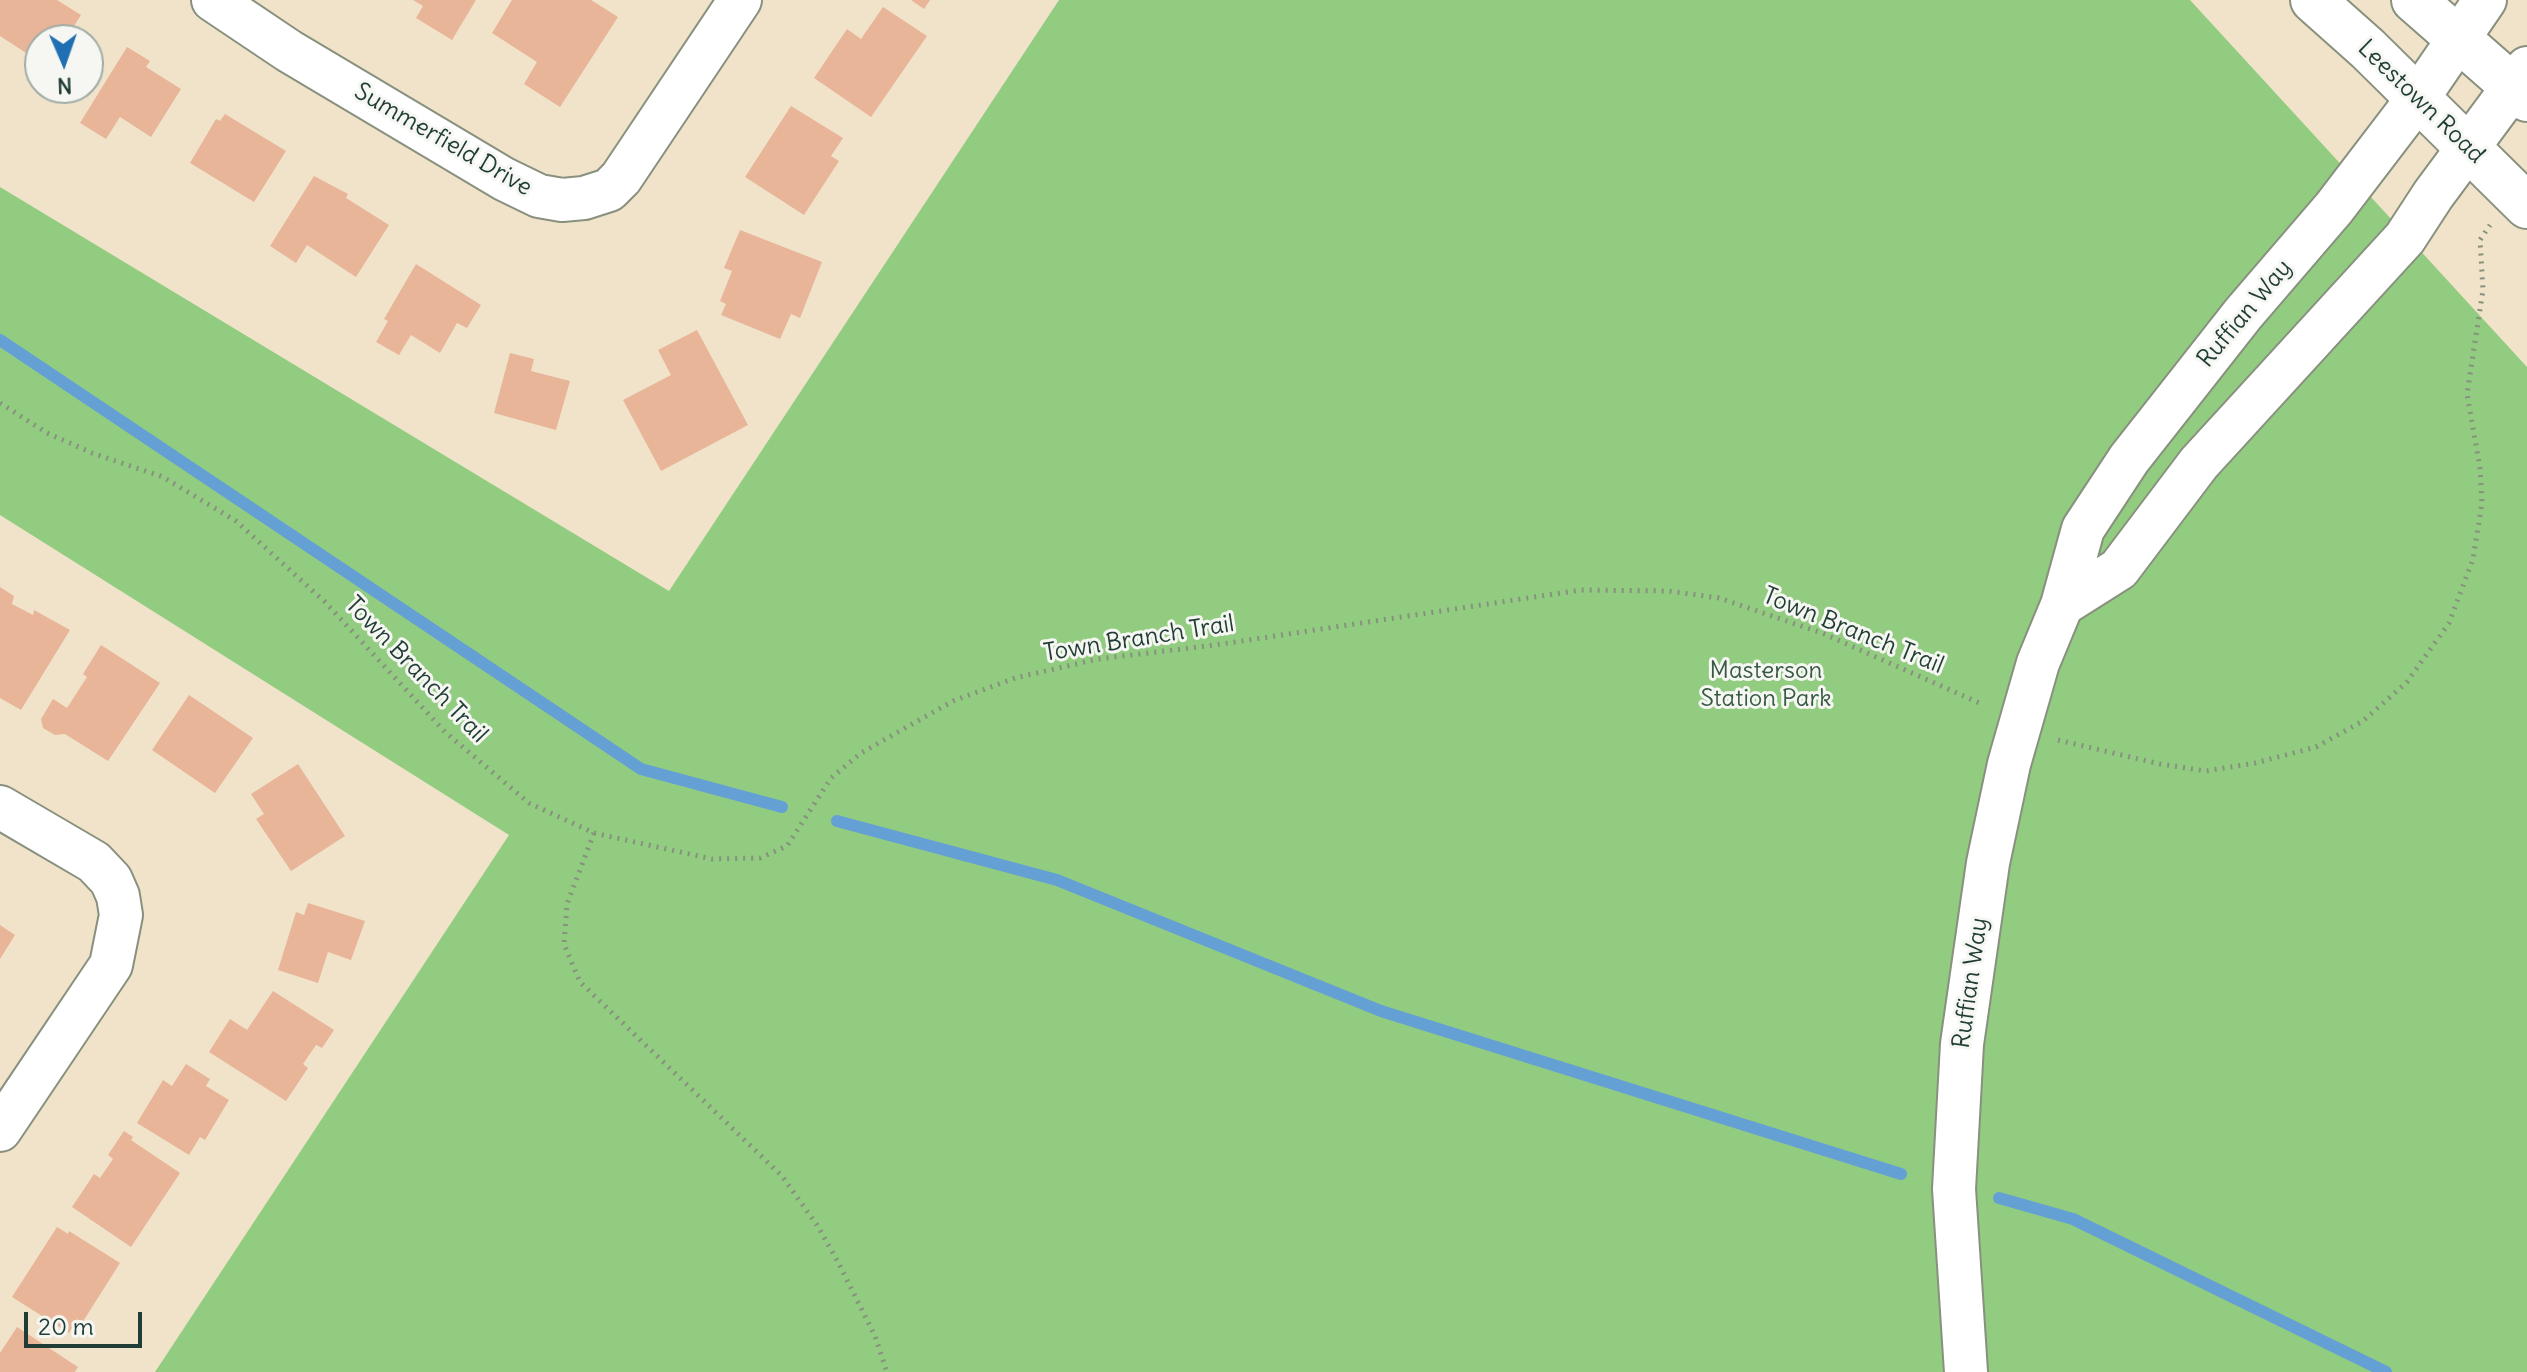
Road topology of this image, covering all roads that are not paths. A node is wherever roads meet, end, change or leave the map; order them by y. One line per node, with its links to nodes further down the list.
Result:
1 (213, 0): 2 (street, Summerfield Drive)
2 (740, 0)
3 (2313, 0): 8 (main road, Leestown Road)
4 (2414, 0): 6 (main road)
5 (2485, 0): 6 (street, Ruffian Way)
6 (2459, 40): 7 (main road); 8 (street, Ruffian Way)
7 (2522, 85): 9 (street)
8 (2418, 98): 9 (main road, Leestown Road); 11 (street, Ruffian Way)
9 (2470, 149): 10 (main road, Leestown Road); 11 (street)
10 (2527, 206)
11 (2062, 605): 14 (street, Ruffian Way)
12 (0, 807): 13 (street)
13 (0, 1130)
14 (1966, 1372)

